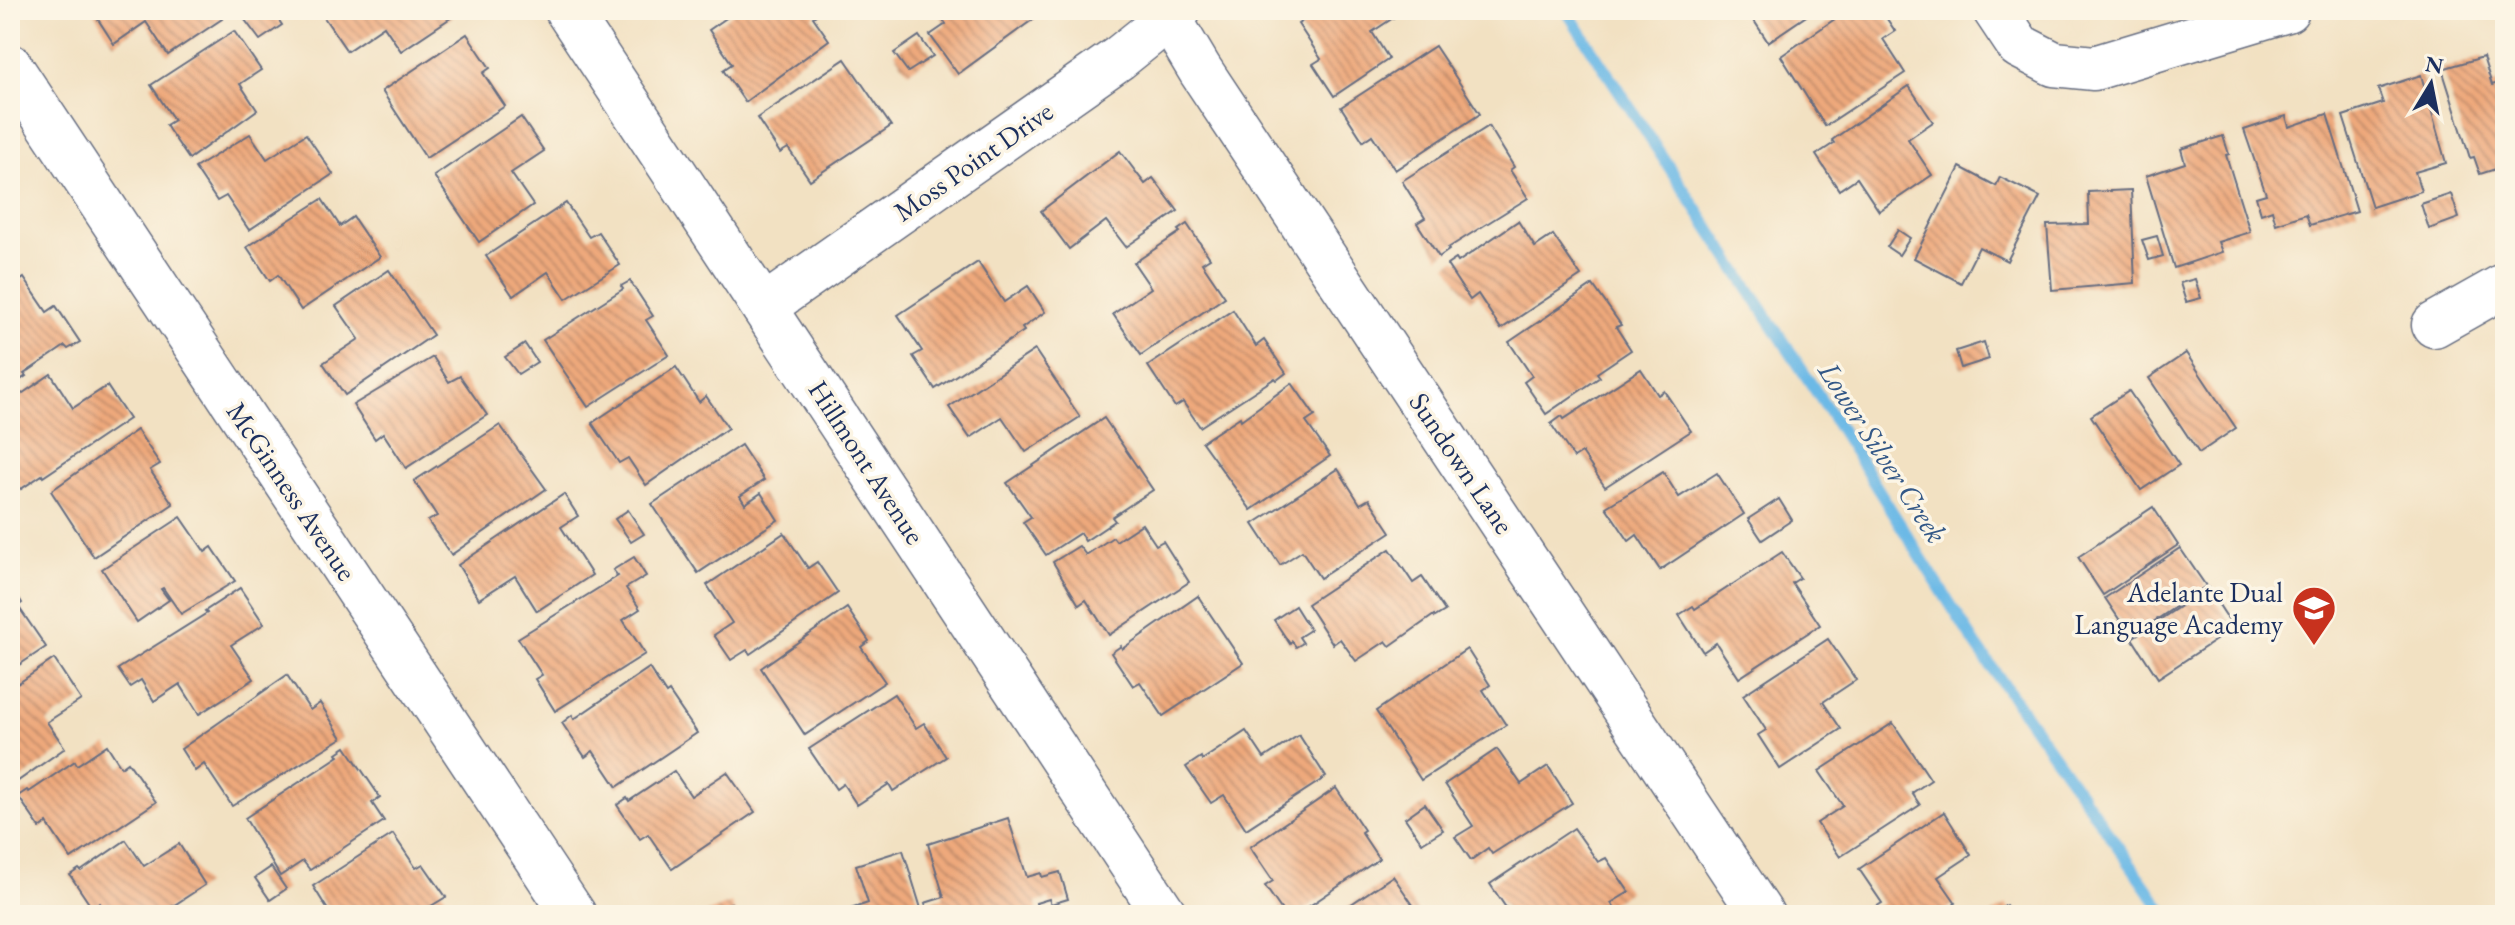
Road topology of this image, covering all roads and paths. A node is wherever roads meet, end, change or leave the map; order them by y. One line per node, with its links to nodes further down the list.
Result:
1 (567, 10): 7 (street, Hillmont Avenue)
2 (1995, 10): 3 (street)
3 (2287, 10)
4 (1171, 12): 7 (street, Moss Point Drive); 11 (street, Sundown Lane)
5 (10, 66): 9 (street, McGinness Avenue)
6 (2505, 285): 8 (street)
7 (764, 307): 10 (street, Hillmont Avenue)
8 (2434, 325)
9 (574, 915)
10 (1165, 915)
11 (1762, 915)

